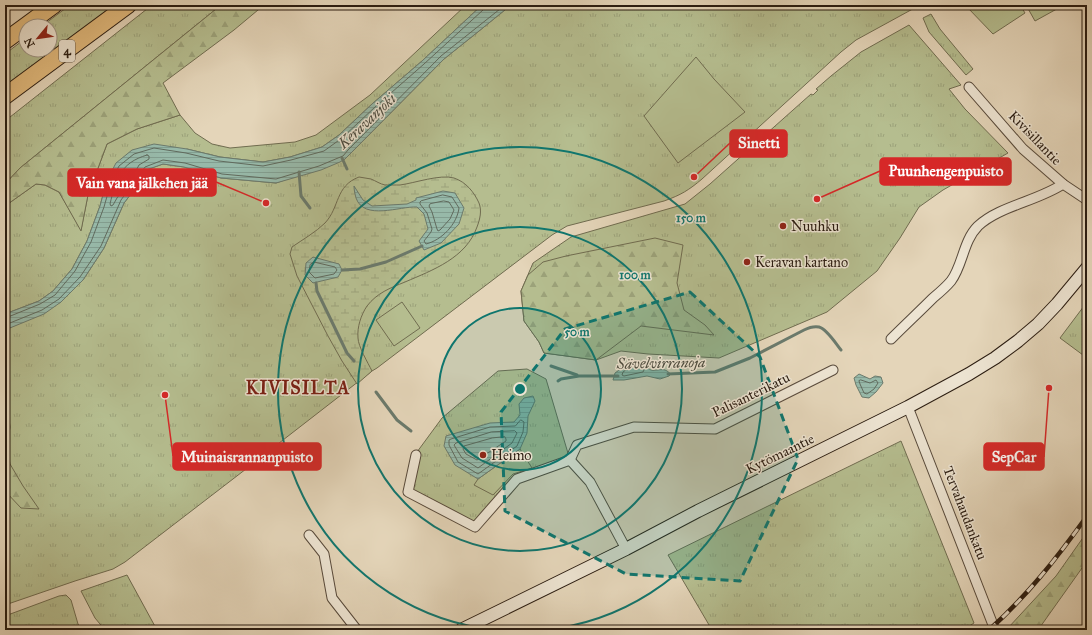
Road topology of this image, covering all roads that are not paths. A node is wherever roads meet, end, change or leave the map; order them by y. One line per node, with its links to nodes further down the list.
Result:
1 (54, 5): 3 (highway)
2 (128, 5): 5 (highway, 4)
3 (5, 41)
4 (969, 87): 6 (street, Kivisillantie)
5 (5, 96)
6 (1062, 184): 7 (street, Kivisillantie); 9 (street)
7 (1087, 200)
8 (1087, 268): 11 (street, Kytömaantie)
9 (891, 339)
10 (833, 370): 13 (street, Palisanterikatu)
11 (908, 406): 15 (street, Kytömaantie); 18 (street, Tervahaudankatu)
12 (416, 455): 13 (street)
13 (570, 460): 15 (street)
14 (309, 535): 16 (street)
15 (626, 548): 17 (street, Kytömaantie)
16 (357, 630)
17 (460, 630)
18 (995, 630)

